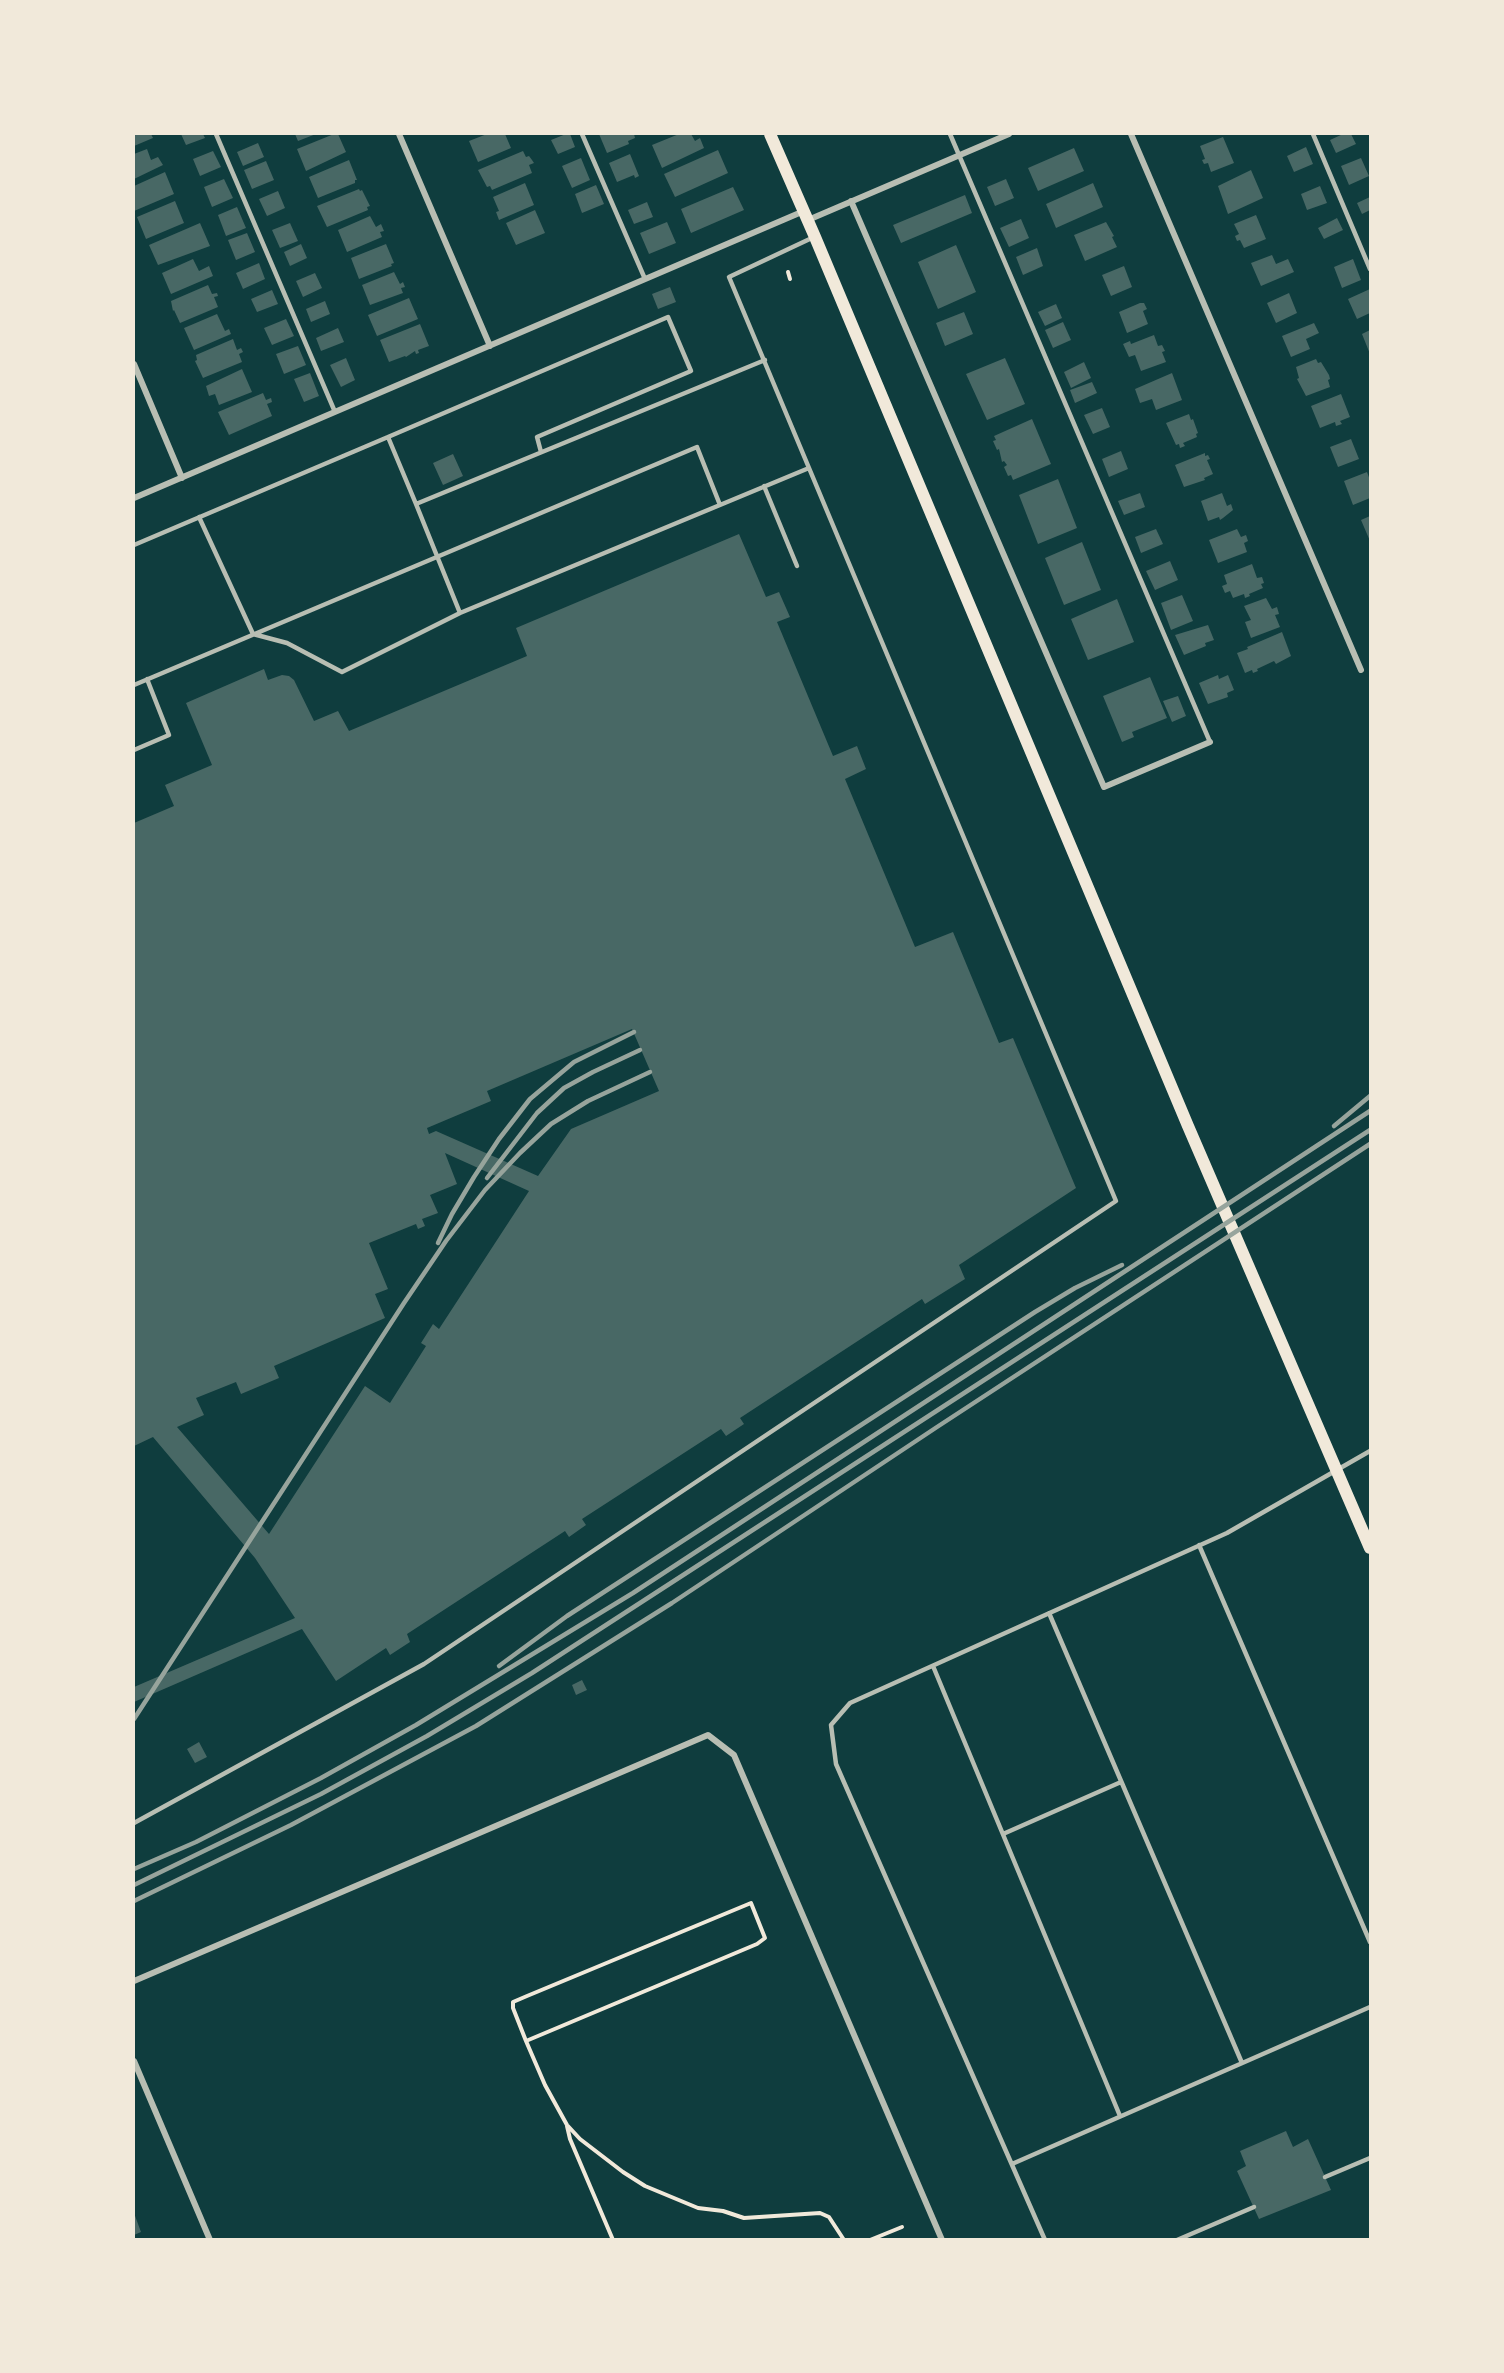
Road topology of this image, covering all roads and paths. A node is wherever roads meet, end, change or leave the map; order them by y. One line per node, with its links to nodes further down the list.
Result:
1 (216, 134): 20 (lane)
2 (399, 134): 17 (street)
3 (582, 134): 15 (lane)
4 (770, 134): 11 (main road)
5 (950, 134): 9 (lane)
6 (1009, 134): 9 (street)
7 (1131, 134): 35 (street)
8 (1313, 134): 13 (lane)
9 (959, 155): 10 (street); 38 (lane)
10 (851, 201): 11 (street); 38 (street)
11 (806, 215): 12 (main road); 15 (street)
12 (815, 237): 18 (lane); 42 (main road)
13 (1371, 269)
14 (788, 272): 16 (path)
15 (645, 279): 17 (street)
16 (790, 279)
17 (490, 346): 20 (street)
18 (765, 360): 22 (lane); 23 (lane)
19 (134, 364): 24 (street)
20 (335, 412): 24 (street)
21 (388, 437): 22 (lane); 27 (lane); 29 (lane)
22 (541, 452): 27 (lane)
23 (809, 468): 25 (lane); 46 (lane)
24 (182, 478): 26 (street)
25 (764, 486): 28 (lane); 32 (lane)
26 (134, 498)
27 (416, 504): 31 (lane)
28 (720, 505): 31 (lane); 33 (lane)
29 (199, 517): 30 (lane); 34 (lane)
30 (134, 545)
31 (436, 556): 33 (lane); 34 (lane)
32 (797, 566)
33 (460, 613): 34 (lane)
34 (253, 634): 36 (lane)
35 (1361, 670)
36 (147, 679): 37 (lane); 39 (lane)
37 (134, 685)
38 (1210, 742)
39 (134, 750)
40 (1371, 1451): 41 (lane)
41 (1199, 1545): 43 (lane); 48 (lane)
42 (1371, 1548)
43 (1049, 1613): 44 (lane); 45 (lane)
44 (933, 1666): 47 (lane); 57 (lane)
45 (1122, 1782): 47 (lane); 53 (lane)
46 (134, 1823)
47 (1003, 1834): 54 (lane)
48 (1371, 1942)
49 (134, 1981): 65 (street)
50 (1371, 2007): 53 (lane)
51 (526, 2041): 51 (path); 55 (path)
52 (134, 2061): 61 (street)
53 (1242, 2063): 54 (lane)
54 (1120, 2116): 57 (lane)
55 (567, 2125): 62 (path); 63 (path)
56 (1371, 2158): 58 (lane)
57 (1012, 2164): 66 (lane)
58 (1325, 2177)
59 (1254, 2207): 67 (lane)
60 (902, 2227): 64 (path)
61 (210, 2240)
62 (613, 2240)
63 (844, 2240)
64 (870, 2240)
65 (942, 2240)
66 (1045, 2240)
67 (1177, 2240)

